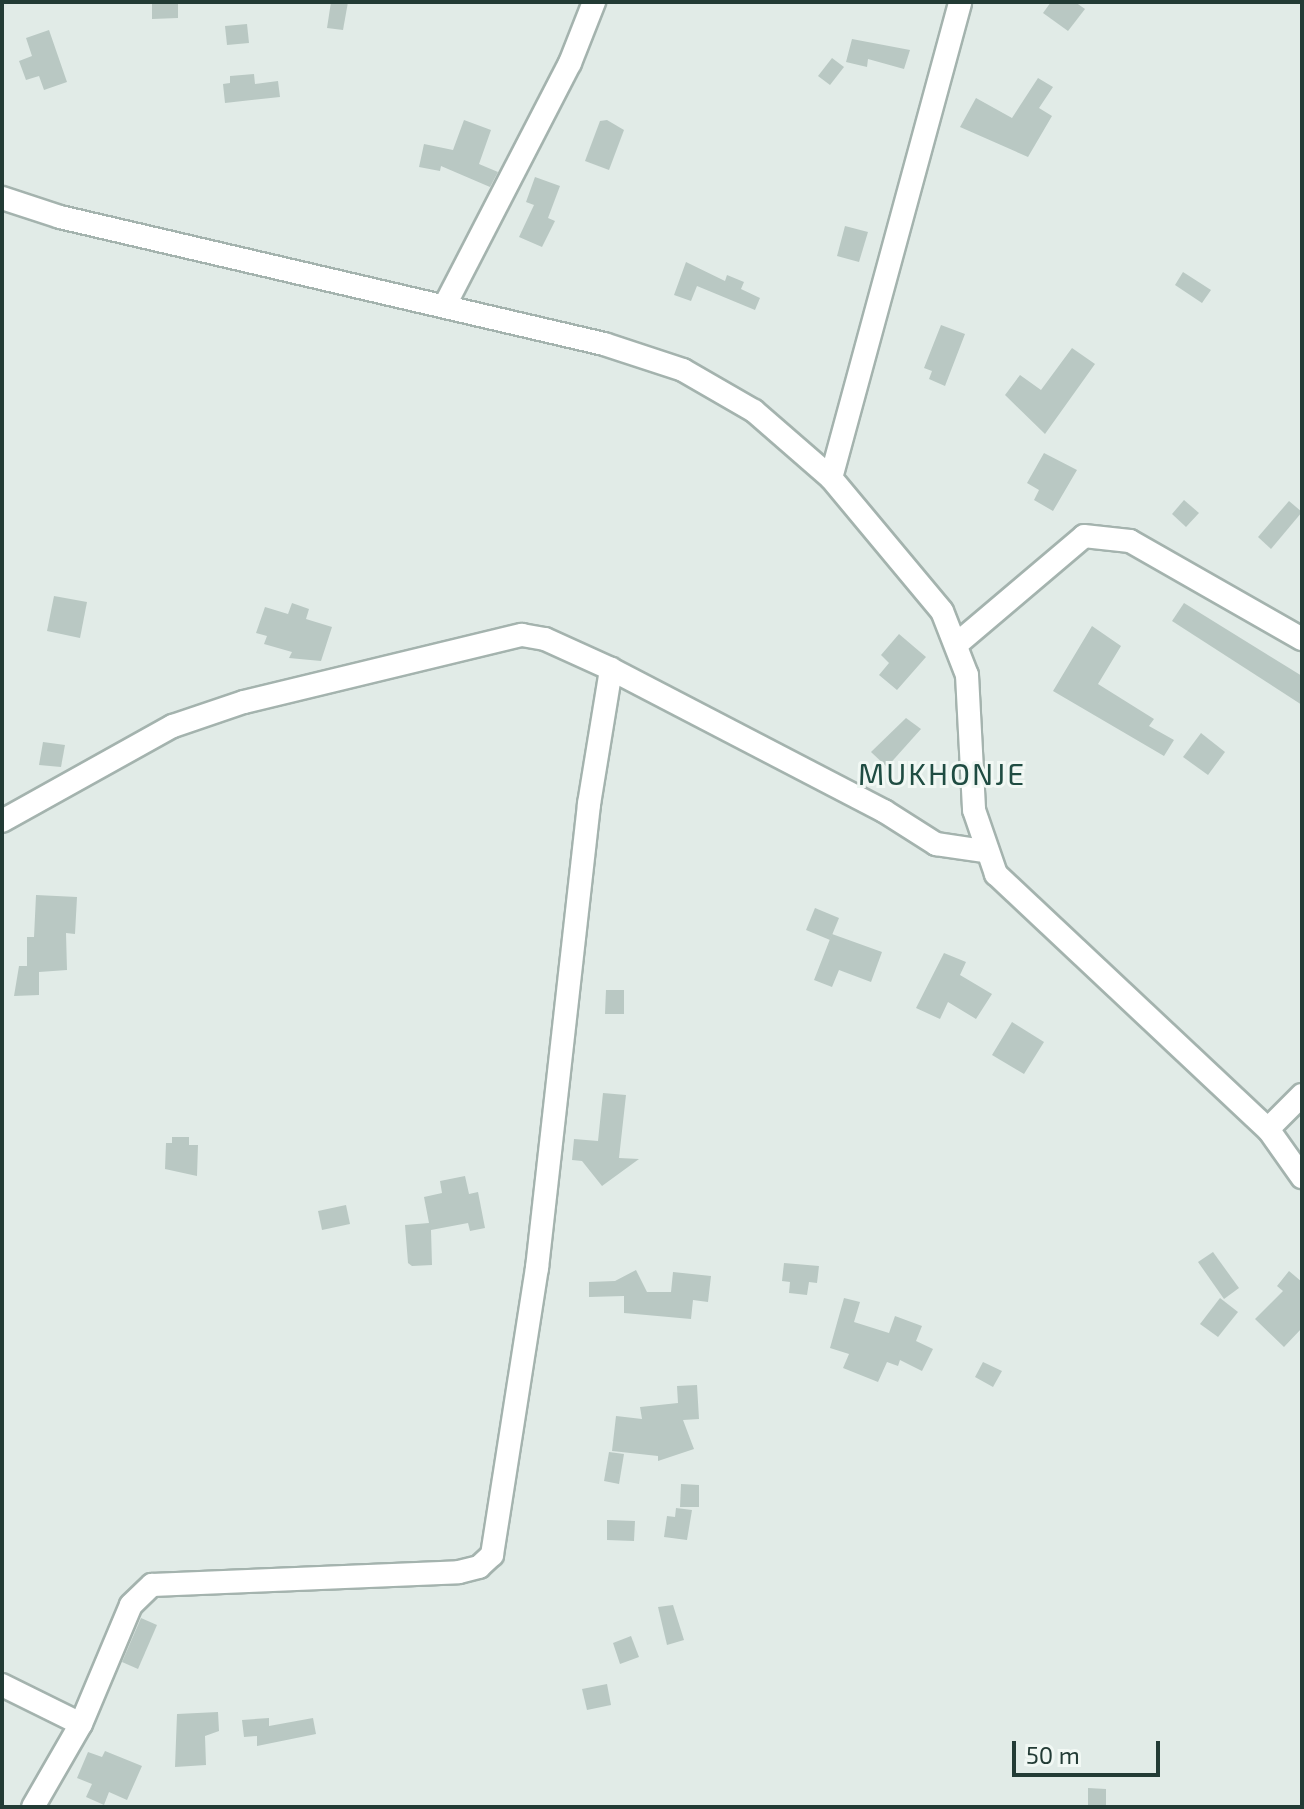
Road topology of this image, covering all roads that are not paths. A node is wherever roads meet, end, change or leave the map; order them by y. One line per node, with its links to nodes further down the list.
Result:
1 (594, 2): 4 (street)
2 (960, 2): 5 (street)
3 (2, 198): 4 (street)
4 (445, 305): 5 (street)
5 (831, 478): 7 (street)
6 (1302, 639): 7 (street)
7 (958, 643): 10 (street)
8 (611, 669): 9 (street); 10 (street); 15 (street)
9 (2, 821)
10 (984, 851): 12 (street)
11 (1302, 1095): 12 (street)
12 (1268, 1129): 13 (street)
13 (1302, 1177)
14 (2, 1685): 15 (street)
15 (81, 1724): 16 (street)
16 (33, 1807)

